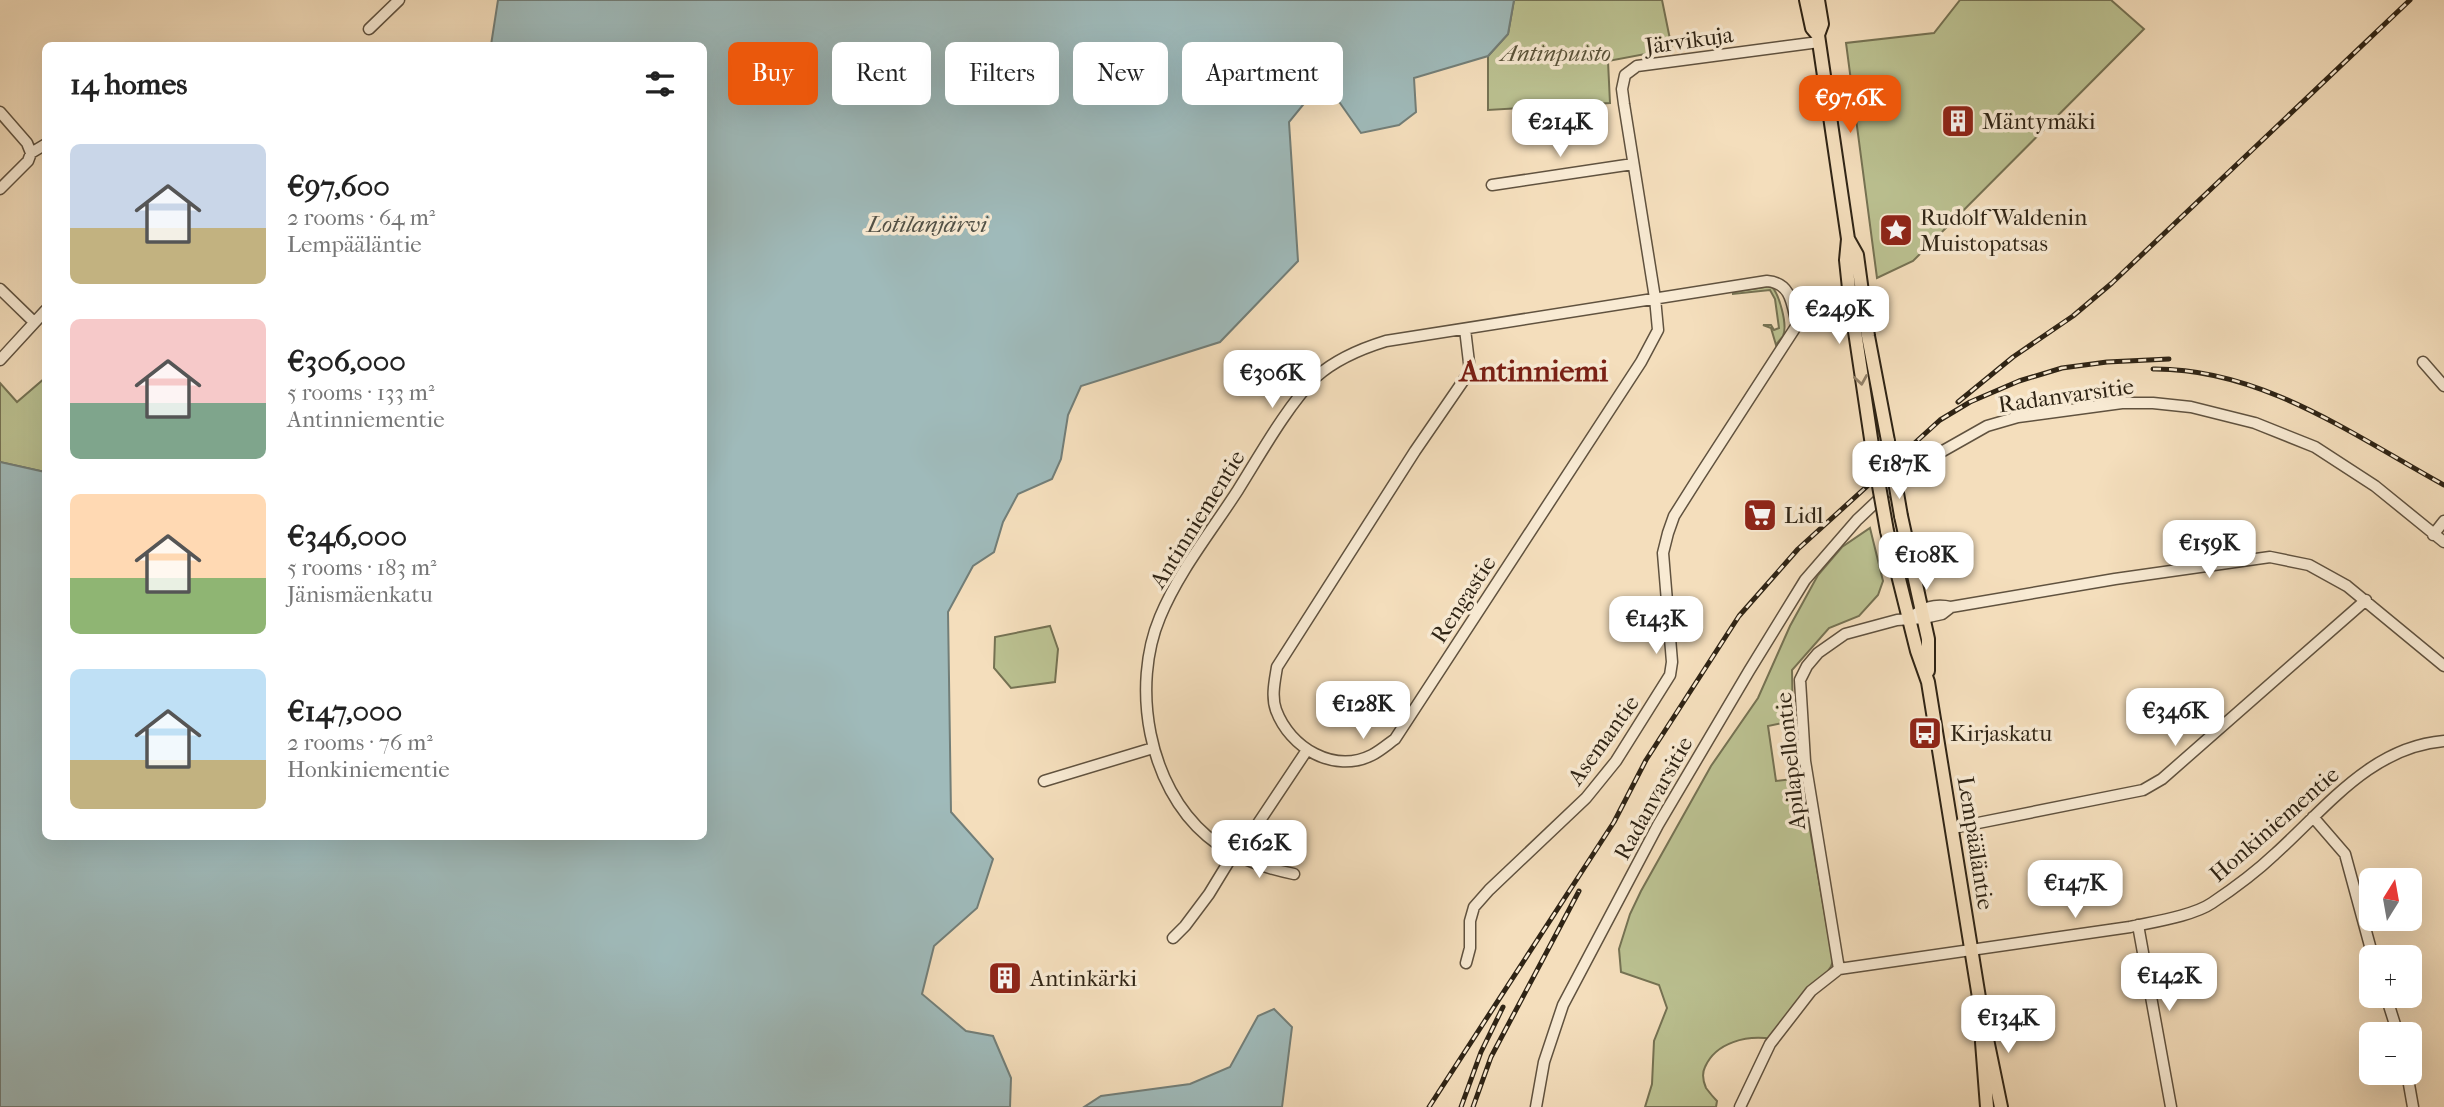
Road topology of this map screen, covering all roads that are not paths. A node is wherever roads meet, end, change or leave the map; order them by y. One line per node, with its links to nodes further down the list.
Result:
1 (399, 0): 4 (street)
2 (1805, 0): 5 (main road, Lempääläntie)
3 (1818, 0): 5 (main road, Lempääläntie)
4 (369, 29)
5 (1819, 39): 9 (street, Järvikuja); 15 (main road, Lempääläntie)
6 (0, 111): 8 (street)
7 (42, 146): 8 (street)
8 (31, 153): 11 (street)
9 (1633, 163): 10 (street); 13 (street, Järvikuja)
10 (1492, 186)
11 (0, 189)
12 (0, 289): 16 (street)
13 (1655, 299): 17 (street, Antinniementie); 18 (street, Antinniementie); 32 (street, Rengastie)
14 (42, 314): 16 (street)
15 (1857, 314): 17 (street); 26 (main road, Lempääläntie, bridge); 27 (main road, Lempääläntie, one-way to 27, bridge)
16 (34, 322): 19 (street)
17 (1797, 325): 42 (street, Asemantie)
18 (1465, 329): 31 (street, Antinniementie); 32 (street, Rengastie)
19 (0, 360)
20 (2423, 362): 21 (street)
21 (2444, 386)
22 (2444, 521): 23 (street)
23 (2433, 535): 24 (street, Radanvarsitie); 46 (street, Radanvarsitie)
24 (2444, 542)
25 (2366, 600): 26 (street); 28 (street); 35 (street)
26 (1923, 614): 27 (street); 29 (main road, Lempääläntie)
27 (1910, 618): 29 (main road, Lempääläntie); 43 (street, Apilapellontie)
28 (2444, 666)
29 (1928, 682): 35 (main road, Lempääläntie)
30 (2444, 741): 34 (street, Honkiniementie)
31 (1153, 748): 33 (street); 36 (street, Antinniementie)
32 (1307, 750): 36 (street)
33 (1044, 781)
34 (2313, 817): 38 (street, Honkiniementie); 40 (street)
35 (1953, 828): 41 (main road, Lempääläntie)
36 (1234, 853): 37 (street, Antinniementie); 39 (street)
37 (1294, 874)
38 (2138, 925): 41 (street, Honkiniementie); 50 (street)
39 (1173, 938)
40 (2370, 945)
41 (1972, 951): 43 (street, Honkiniementie); 44 (main road, Lempääläntie)
42 (1466, 963)
43 (1839, 969): 47 (street)
44 (1981, 1010): 48 (main road, Lempääläntie); 49 (main road, Lempääläntie)
45 (2409, 1085): 51 (street)
46 (1536, 1107)
47 (1740, 1107)
48 (1987, 1107)
49 (2001, 1107)
50 (2171, 1107)
51 (2413, 1107)

